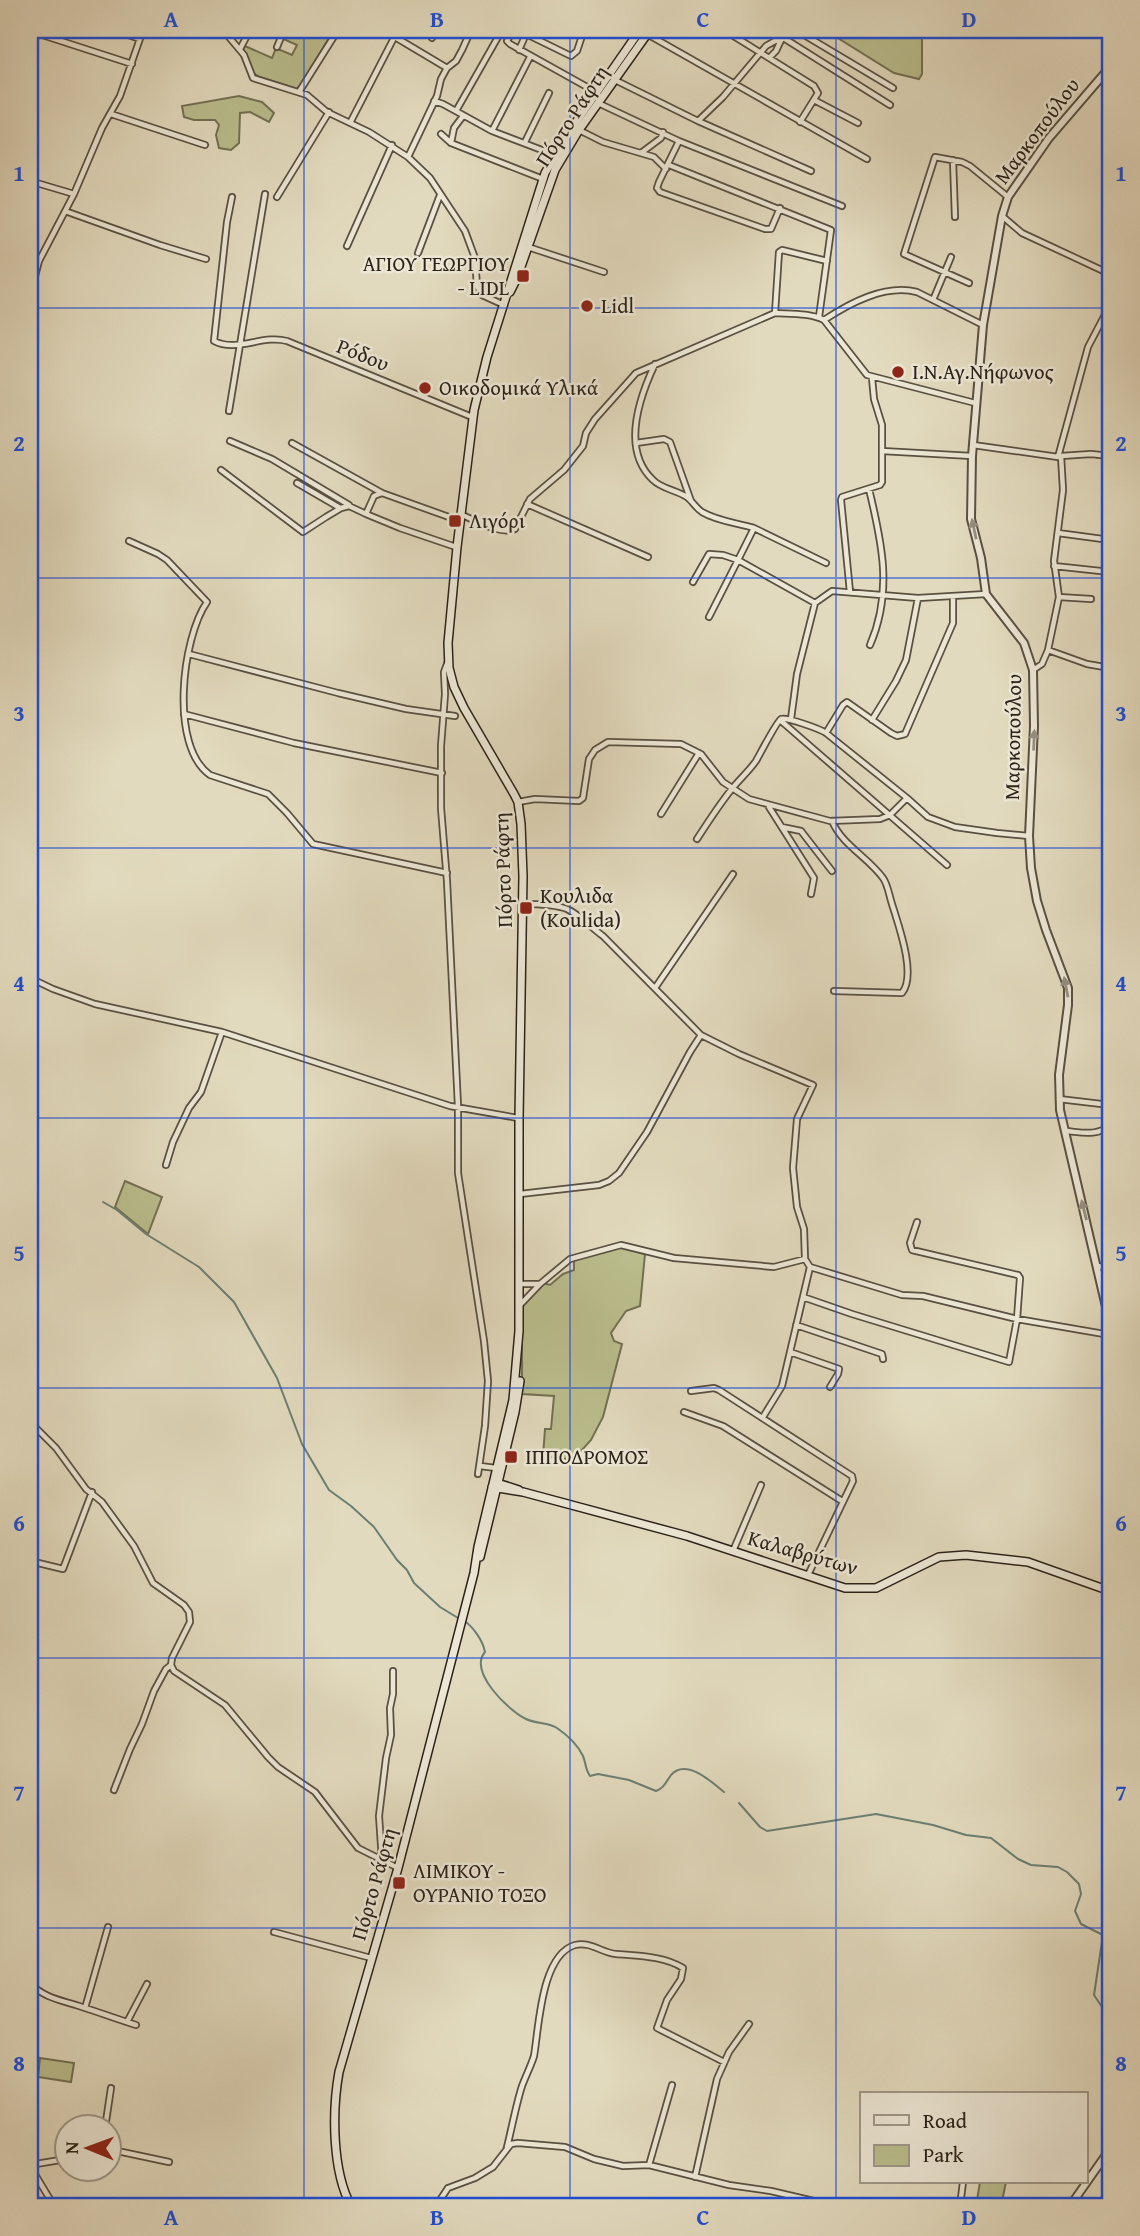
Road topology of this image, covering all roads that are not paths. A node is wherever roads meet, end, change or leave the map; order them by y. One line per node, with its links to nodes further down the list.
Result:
1 (114, 30): 22 (street)
2 (142, 30): 22 (street)
3 (223, 30): 26 (street)
4 (250, 30): 26 (street)
5 (284, 30): 25 (street)
6 (338, 30): 37 (street)
7 (398, 30): 20 (street)
8 (436, 30): 23 (street)
9 (471, 30): 33 (street)
10 (502, 30): 44 (street)
11 (515, 30): 19 (street); 27 (street)
12 (583, 30): 19 (street)
13 (626, 30): 18 (street)
14 (724, 30): 28 (street)
15 (771, 30): 21 (street)
16 (796, 30): 36 (street)
17 (32, 31): 24 (street); 31 (street)
18 (642, 32): 34 (main road, Πόρτο Ράφτη); 35 (street); 38 (main road, Πόρτο Ράφτη)
19 (526, 34): 27 (street)
20 (395, 37): 33 (street); 50 (street)
21 (782, 37): 28 (street); 30 (street); 43 (street)
22 (140, 38): 31 (street)
23 (432, 38)
24 (30, 43)
25 (277, 47)
26 (240, 49): 37 (street)
27 (519, 50): 29 (street)
28 (761, 52): 30 (street); 35 (street)
29 (530, 57): 38 (street); 53 (street)
30 (769, 58): 40 (street)
31 (132, 65): 46 (street)
32 (1110, 67): 75 (street, Μαρκοπούλου)
33 (447, 68): 41 (street)
34 (615, 80): 42 (main road, Πόρτο Ράφτη); 48 (street)
35 (735, 84): 48 (street); 49 (street)
36 (893, 88)
37 (299, 92): 45 (street)
38 (597, 92): 62 (main road, Πόρτο Ράφτη)
39 (549, 93): 57 (street)
40 (814, 100): 49 (street); 51 (street)
41 (433, 101): 44 (street); 63 (street)
42 (598, 103): 52 (main road, Πόρτο Ράφτη); 54 (street)
43 (890, 105)
44 (456, 111): 47 (street)
45 (328, 112): 50 (street); 74 (street)
46 (111, 114): 59 (street); 70 (street)
47 (463, 116): 53 (street); 58 (street)
48 (698, 121): 67 (street)
49 (800, 122): 64 (street)
50 (350, 123): 60 (street)
51 (858, 123)
52 (579, 130): 61 (street); 82 (main road, Πόρτο Ράφτη)
53 (492, 131): 57 (street)
54 (663, 132): 56 (street); 61 (street)
55 (441, 134): 58 (street)
56 (679, 141): 66 (street); 76 (street)
57 (525, 142): 62 (street)
58 (451, 143): 68 (street)
59 (205, 145)
60 (392, 145): 63 (street); 81 (street)
61 (640, 154): 66 (street)
62 (555, 155): 68 (main road, Πόρτο Ράφτη)
63 (408, 157): 72 (street)
64 (867, 159)
65 (953, 160): 75 (street); 80 (street); 88 (street)
66 (668, 167): 77 (street); 77 (street)
67 (811, 172)
68 (543, 179): 93 (main road, Πόρτο Ράφτη)
69 (30, 181): 70 (street)
70 (74, 194): 78 (street)
71 (265, 194): 98 (street)
72 (441, 194): 83 (street); 93 (street)
73 (232, 197): 98 (street)
74 (277, 197)
75 (1008, 197): 79 (street, Μαρκοπούλου)
76 (842, 206)
77 (780, 208): 86 (street)
78 (65, 211): 85 (street); 91 (street)
79 (1002, 216): 89 (street); 97 (street, Μαρκοπούλου)
80 (955, 217)
81 (347, 246)
82 (527, 247): 87 (street); 93 (main road, Πόρτο Ράφτη)
83 (418, 253)
84 (951, 257): 88 (street)
85 (205, 259)
86 (827, 261): 95 (street); 96 (street)
87 (604, 272)
88 (944, 272): 90 (street); 92 (street)
89 (1110, 274)
90 (969, 283)
91 (30, 295)
92 (933, 300): 96 (street); 97 (street)
93 (504, 305): 103 (main road, Πόρτο Ράφτη)
94 (1110, 305): 110 (street)
95 (775, 313): 96 (street); 99 (street)
96 (822, 318): 100 (street)
97 (983, 325): 101 (street, Μαρκοπούλου)
98 (239, 345): 102 (street); 103 (street, Ρόδου)
99 (656, 363): 106 (street); 117 (street)
100 (872, 377): 101 (street); 108 (street)
101 (975, 403): 107 (street, Μαρκοπούλου)
102 (229, 411)
103 (473, 418): 121 (main road, Πόρτο Ράφτη)
104 (230, 441): 118 (street)
105 (292, 443): 115 (street)
106 (636, 443): 116 (street); 116 (street)
107 (973, 444): 109 (street, Μαρκοπούλου); 110 (street)
108 (881, 451): 109 (street); 114 (street)
109 (972, 456): 134 (street, Μαρκοπούλου, one-way to 109)
110 (1059, 456): 111 (street); 123 (street)
111 (1110, 456)
112 (221, 470): 119 (street)
113 (297, 483): 119 (street)
114 (869, 489): 133 (street); 135 (street)
115 (382, 493): 120 (street); 121 (street)
116 (691, 502): 122 (street)
117 (527, 504): 121 (street); 127 (street)
118 (349, 506): 119 (street); 120 (street)
119 (341, 508)
120 (366, 514): 126 (street)
121 (461, 518): 126 (main road, Πόρτο Ράφτη)
122 (754, 528): 128 (street); 129 (street)
123 (1058, 533): 124 (street); 130 (street)
124 (1110, 540)
125 (129, 541): 144 (street)
126 (457, 547): 145 (main road, Πόρτο Ράφτη)
127 (648, 557)
128 (738, 560): 132 (street); 140 (street); 141 (street)
129 (826, 563)
130 (1054, 566): 131 (street); 137 (street)
131 (1110, 572)
132 (692, 582)
133 (850, 592): 135 (street); 140 (street)
134 (986, 594): 136 (street); 147 (street, Μαρκοπούλου)
135 (883, 596): 138 (street); 142 (street)
136 (953, 597): 138 (street); 155 (street)
137 (1059, 597): 139 (street); 143 (street)
138 (918, 598): 155 (street)
139 (1091, 599)
140 (815, 603): 153 (street)
141 (709, 617)
142 (870, 645)
143 (1048, 650): 146 (street); 147 (street)
144 (189, 654): 150 (street); 151 (street)
145 (448, 661): 148 (main road, Πόρτο Ράφτη); 149 (street)
146 (1110, 668)
147 (1033, 670): 167 (street, Μαρκοπούλου, one-way to 147)
148 (456, 690): 149 (street); 161 (main road, Πόρτο Ράφτη)
149 (445, 694): 151 (street)
150 (184, 713): 158 (street); 171 (street)
151 (443, 715): 152 (street); 158 (street)
152 (456, 716)
153 (791, 719): 154 (street); 156 (street)
154 (780, 720): 159 (street); 164 (street)
155 (873, 720): 156 (street)
156 (826, 733): 160 (street)
157 (699, 753): 159 (street); 161 (street); 163 (street)
158 (442, 773): 171 (street)
159 (732, 789): 162 (street); 168 (street)
160 (907, 798): 164 (street); 167 (street)
161 (518, 802): 174 (main road, Πόρτο Ράφτη)
162 (768, 806): 165 (street); 166 (street)
163 (661, 814)
164 (890, 815): 165 (street); 169 (street)
165 (832, 821): 177 (street)
166 (781, 827): 170 (street); 173 (street)
167 (1029, 836): 180 (street, Μαρκοπούλου, one-way to 167)
168 (697, 839)
169 (947, 865)
170 (832, 871)
171 (447, 873): 182 (street)
172 (733, 874): 176 (street)
173 (811, 894)
174 (523, 904): 176 (street); 183 (main road, Πόρτο Ράφτη)
175 (30, 978): 178 (street)
176 (655, 988): 179 (street)
177 (834, 991)
178 (222, 1032): 182 (street); 186 (street)
179 (701, 1035): 187 (street); 189 (street)
180 (1059, 1099): 181 (street); 185 (street, Μαρκοπούλου)
181 (1110, 1105)
182 (458, 1106): 183 (street); 211 (street)
183 (519, 1118): 187 (main road, Πόρτο Ράφτη)
184 (1110, 1125): 185 (street)
185 (1064, 1131): 190 (street, Μαρκοπούλου, one-way to 185)
186 (166, 1165)
187 (520, 1194): 193 (main road, Πόρτο Ράφτη)
188 (916, 1222): 197 (street)
189 (805, 1259): 191 (street); 194 (street)
190 (1098, 1266): 192 (street); 198 (street, Μαρκοπούλου)
191 (810, 1267): 195 (street); 197 (street)
192 (1110, 1269)
193 (520, 1284): 194 (street); 196 (main road, Πόρτο Ράφτη)
194 (540, 1284): 196 (street)
195 (803, 1297): 197 (street); 199 (street)
196 (520, 1305): 201 (main road, Πόρτο Ράφτη)
197 (1017, 1320): 202 (street)
198 (1110, 1324)
199 (796, 1325): 200 (street); 203 (street)
200 (806, 1330): 203 (street); 204 (street)
201 (519, 1331): 212 (main road, Πόρτο Ράφτη); 214 (main road, Πόρτο Ράφτη)
202 (1110, 1335)
203 (793, 1337): 205 (street)
204 (872, 1350)
205 (790, 1352): 206 (street); 209 (street)
206 (830, 1387)
207 (691, 1391): 209 (street)
208 (684, 1412): 217 (street)
209 (763, 1417): 217 (street)
210 (30, 1422): 216 (street)
211 (480, 1466): 212 (street); 213 (street)
212 (497, 1468): 214 (main road, Πόρτο Ράφτη)
213 (478, 1474)
214 (495, 1485): 218 (main road, Καλαβρύτων); 226 (main road, Πόρτο Ράφτη)
215 (761, 1485): 218 (street)
216 (92, 1492): 219 (street); 222 (street)
217 (842, 1501): 220 (street)
218 (733, 1551): 220 (main road, Καλαβρύτων)
219 (30, 1561)
220 (808, 1575): 221 (main road, Καλαβρύτων)
221 (1110, 1591)
222 (171, 1665): 224 (street); 225 (street)
223 (393, 1671): 225 (street)
224 (114, 1790)
225 (382, 1861): 226 (street)
226 (398, 1868): 229 (main road, Πόρτο Ράφτη)
227 (108, 1927): 232 (street)
228 (274, 1932): 229 (street)
229 (372, 1959): 252 (main road, Πόρτο Ράφτη)
230 (30, 1983): 232 (street)
231 (147, 1984): 233 (street)
232 (85, 2008): 233 (street)
233 (127, 2022): 235 (street)
234 (749, 2024): 236 (street)
235 (136, 2025)
236 (724, 2062): 240 (street); 247 (street)
237 (672, 2085): 245 (street)
238 (111, 2088): 239 (street)
239 (107, 2114)
240 (507, 2147): 245 (street); 253 (street)
241 (1110, 2149): 248 (street)
242 (122, 2152): 244 (street)
243 (52, 2162): 246 (street)
244 (169, 2162)
245 (649, 2165): 247 (street)
246 (30, 2166): 251 (street)
247 (695, 2177): 254 (street)
248 (1088, 2180)
249 (963, 2184): 255 (street)
250 (1085, 2184): 256 (street)
251 (54, 2206)
252 (351, 2206)
253 (436, 2206)
254 (835, 2206)
255 (960, 2206)
256 (1070, 2206)

